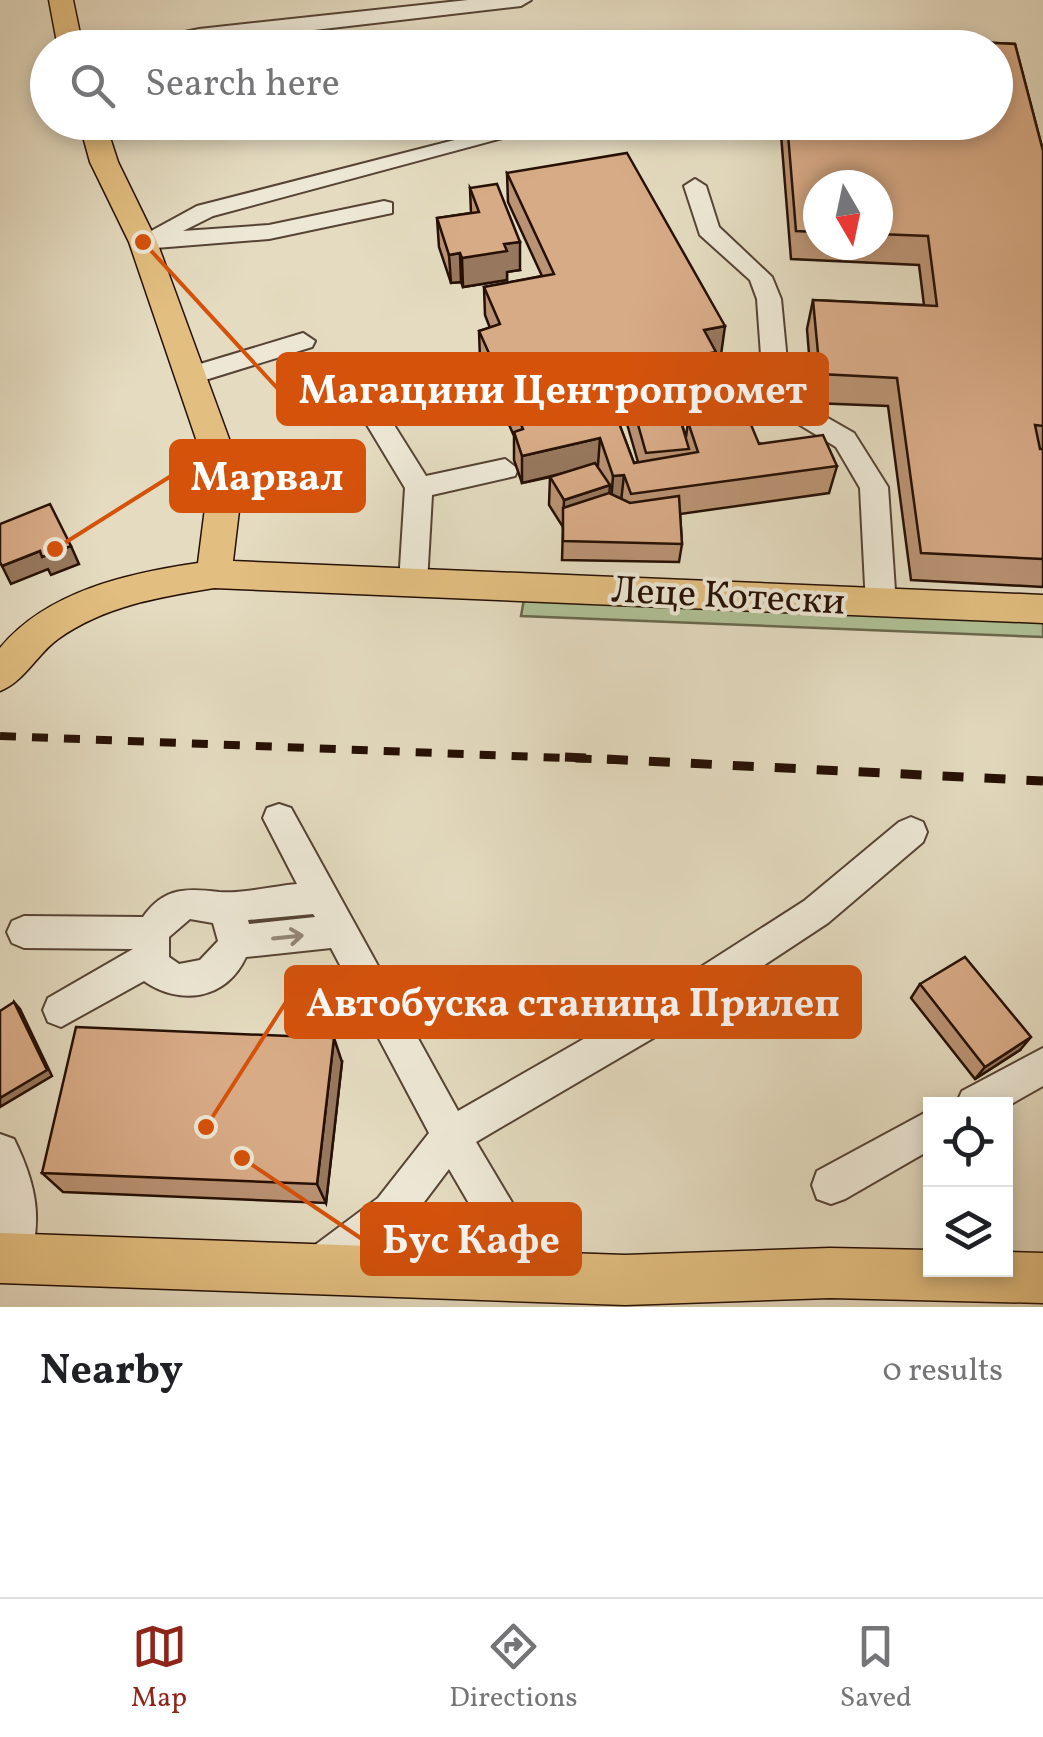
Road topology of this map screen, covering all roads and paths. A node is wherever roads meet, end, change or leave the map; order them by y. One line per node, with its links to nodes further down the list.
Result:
1 (61, 0): 3 (main road)
2 (521, 0): 4 (street)
3 (67, 30)
4 (237, 30)
5 (97, 140): 9 (main road)
6 (482, 140): 9 (street)
7 (695, 186): 17 (street)
8 (384, 208): 9 (street)
9 (143, 242): 12 (main road)
10 (303, 341): 12 (street)
11 (463, 372): 14 (street)
12 (188, 376): 15 (main road)
13 (505, 469): 14 (street)
14 (419, 488): 16 (street)
15 (214, 574): 16 (main road, Леце Котески); 19 (main road, Леце Котески)
16 (413, 583): 17 (main road, Леце Котески)
17 (881, 605): 18 (main road, Леце Котески)
18 (1043, 609)
19 (1, 673)
20 (279, 818): 22 (street)
21 (911, 832): 32 (street)
22 (322, 897): 23 (street); 25 (street)
23 (220, 908): 26 (street); 27 (street)
24 (24, 932): 27 (street)
25 (340, 932): 26 (street, one-way to 25); 32 (street)
26 (236, 942): 27 (street)
27 (150, 946): 28 (street)
28 (61, 1010)
29 (1043, 1066): 30 (street)
30 (987, 1097)
31 (923, 1133): 34 (street)
32 (451, 1136): 36 (street); 37 (street)
33 (0, 1153): 35 (street)
34 (831, 1185)
35 (5, 1258): 36 (main road)
36 (315, 1270): 39 (main road)
37 (534, 1277): 39 (main road); 40 (main road)
38 (1043, 1278): 40 (main road)
39 (472, 1291)
40 (625, 1298)

